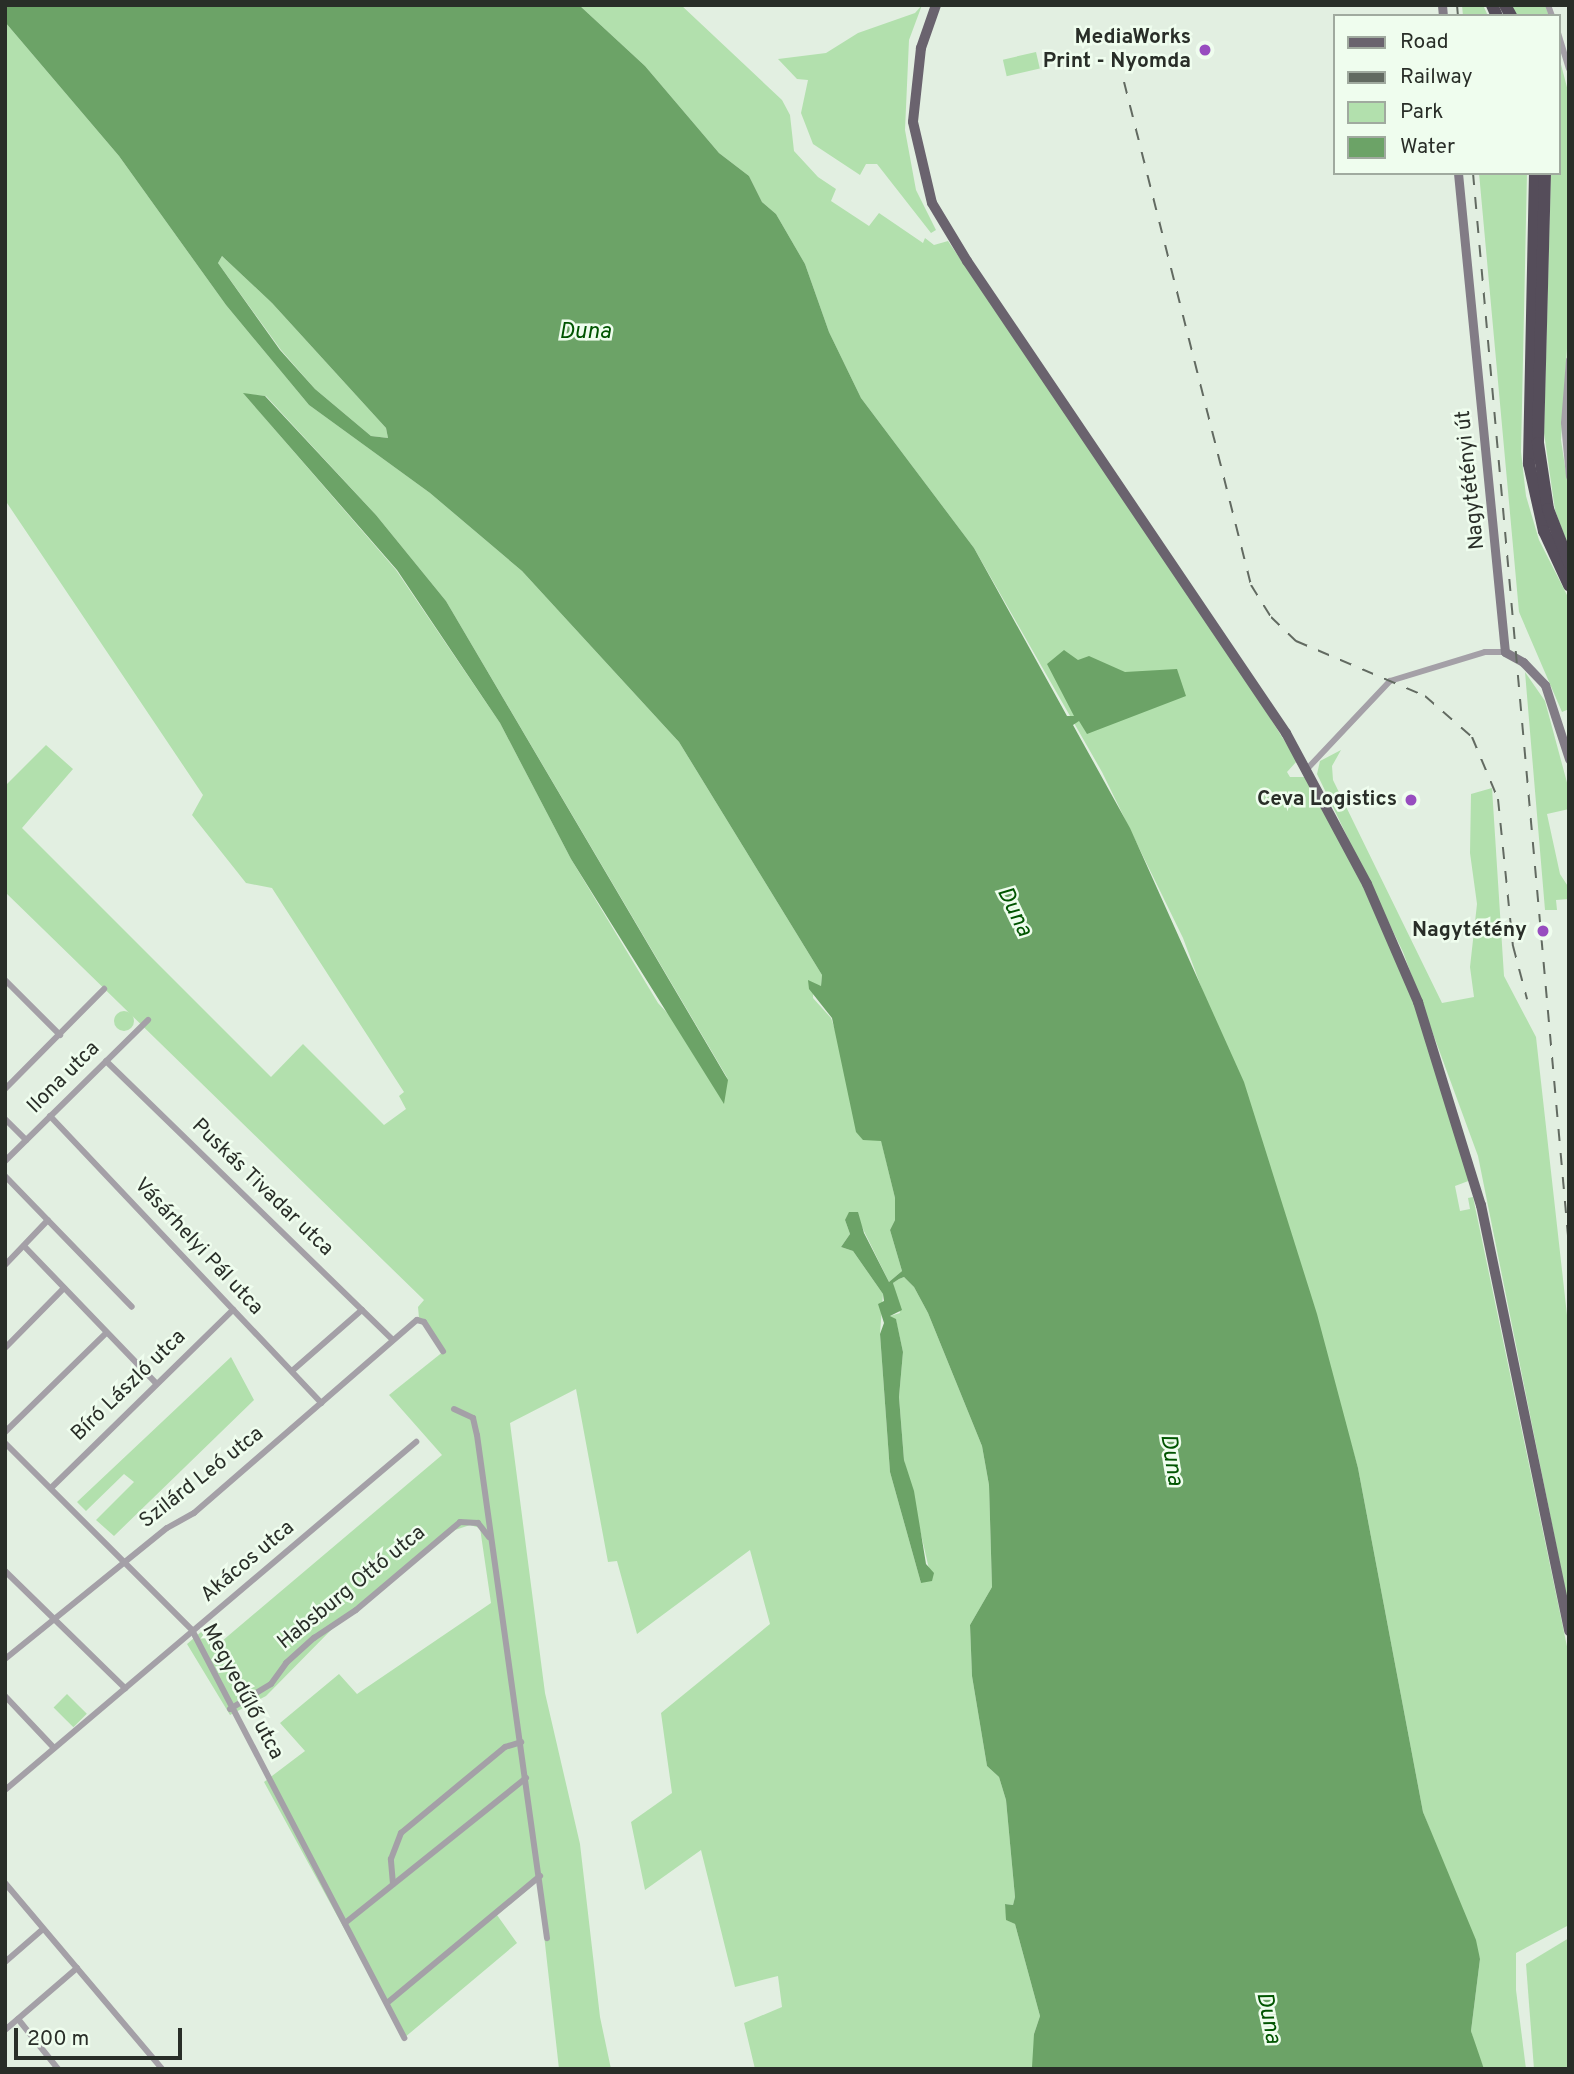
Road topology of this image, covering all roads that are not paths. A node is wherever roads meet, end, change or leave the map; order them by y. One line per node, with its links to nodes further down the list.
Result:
1 (936, 5): 13 (main road)
2 (1560, 39): 3 (street)
3 (1569, 68)
4 (1458, 175): 11 (main road, Nagytétényi út)
5 (1535, 175): 10 (highway)
6 (1545, 175): 9 (highway)
7 (1569, 360): 8 (street)
8 (1569, 477)
9 (1569, 563)
10 (1569, 585)
11 (1505, 652): 12 (main road); 13 (street)
12 (1569, 760)
13 (1307, 769): 49 (main road)
14 (5, 981): 17 (street)
15 (104, 989): 17 (street)
16 (148, 1020): 18 (street, Ilona utca)
17 (60, 1035): 19 (street)
18 (106, 1061): 20 (street, Ilona utca); 31 (street, Puskás Tivadar utca)
19 (5, 1089)
20 (50, 1116): 22 (street, Ilona utca); 30 (street, Vásárhelyi Pál utca)
21 (5, 1119): 22 (street)
22 (26, 1140): 23 (street, Ilona utca)
23 (5, 1161)
24 (5, 1176): 25 (street)
25 (48, 1220): 26 (street); 29 (street)
26 (24, 1246): 27 (street); 28 (street)
27 (5, 1265)
28 (64, 1288): 32 (street); 34 (street)
29 (132, 1307)
30 (233, 1310): 36 (street, Vásárhelyi Pál utca); 37 (street, Bíró László utca)
31 (362, 1310): 33 (street, Puskás Tivadar utca); 36 (street)
32 (106, 1333): 37 (street); 40 (street)
33 (393, 1340): 35 (street, Szilárd Leó utca); 38 (street, Szilárd Leó utca)
34 (5, 1348)
35 (443, 1351)
36 (292, 1371): 38 (street, Vásárhelyi Pál utca)
37 (156, 1383): 43 (street, Bíró László utca)
38 (321, 1403): 45 (street, Szilárd Leó utca)
39 (454, 1409): 44 (street)
40 (5, 1432)
41 (416, 1442): 48 (street, Akácos utca)
42 (5, 1443): 43 (street, Megyedűlő utca)
43 (51, 1488): 45 (street, Megyedűlő utca)
44 (493, 1545): 53 (street, Habsburg Ottó utca); 54 (street)
45 (125, 1561): 47 (street, Szilárd Leó utca); 48 (street, Megyedűlő utca)
46 (5, 1570): 47 (street)
47 (54, 1620): 50 (street, Szilárd Leó utca); 51 (street)
48 (192, 1630): 51 (street, Akácos utca); 53 (street, Megyedűlő utca)
49 (1569, 1631)
50 (5, 1659)
51 (125, 1688): 55 (street, Akácos utca)
52 (5, 1696): 55 (street)
53 (230, 1709): 61 (street, Megyedűlő utca)
54 (521, 1742): 56 (street); 60 (street)
55 (54, 1748): 57 (street, Akácos utca)
56 (526, 1778): 58 (street); 60 (street)
57 (5, 1790)
58 (540, 1876): 63 (street); 66 (street)
59 (5, 1883): 62 (street)
60 (393, 1884): 61 (street)
61 (345, 1923): 66 (street, Megyedűlő utca)
62 (43, 1929): 64 (street); 65 (street)
63 (547, 1937)
64 (5, 1962)
65 (77, 1968): 67 (street); 71 (street)
66 (387, 2003): 69 (street, Megyedűlő utca)
67 (18, 2019): 68 (street); 70 (street)
68 (5, 2030)
69 (404, 2038)
70 (58, 2069)
71 (162, 2069)

